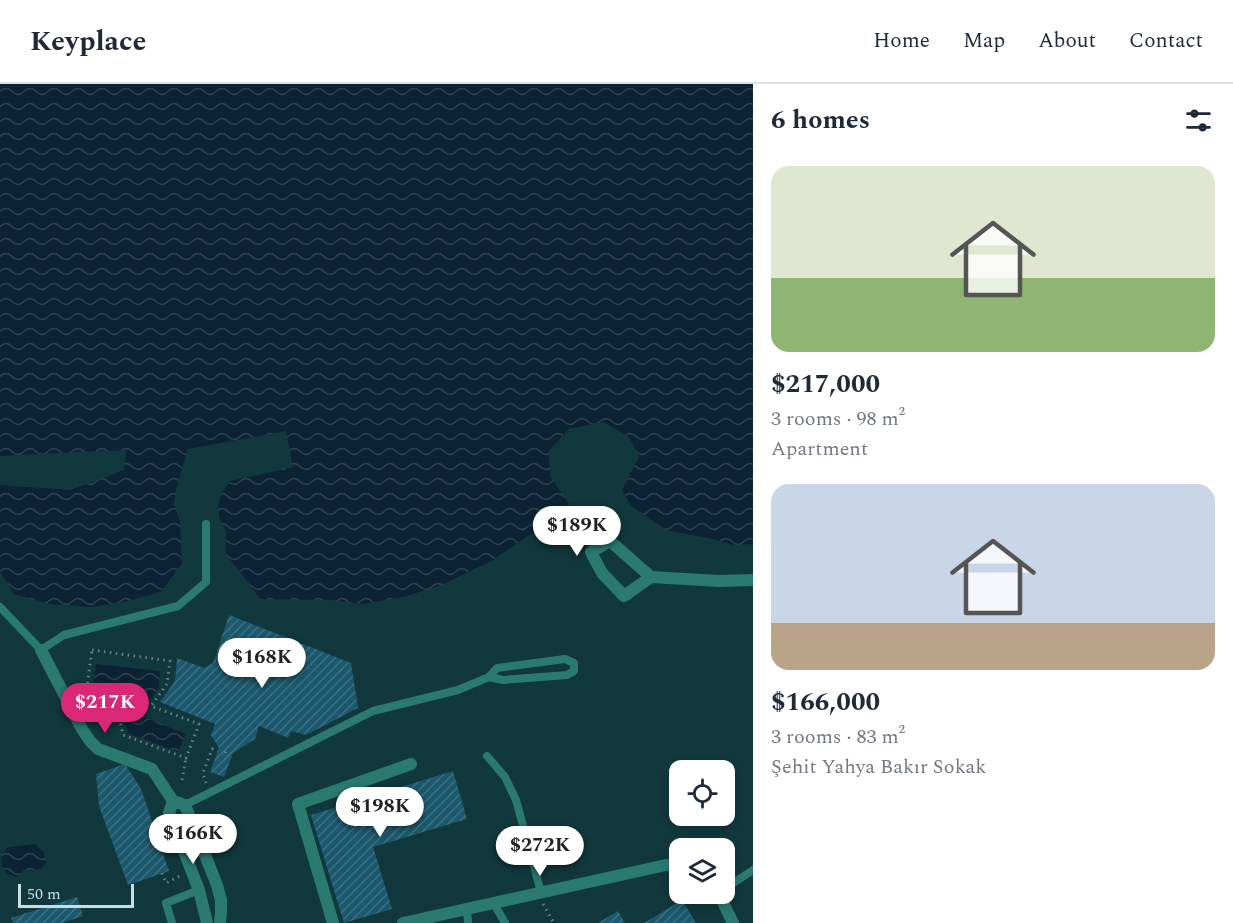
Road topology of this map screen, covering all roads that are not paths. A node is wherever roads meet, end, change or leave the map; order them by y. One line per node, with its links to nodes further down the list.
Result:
1 (206, 524): 5 (lane)
2 (651, 577): 2 (street); 3 (street)
3 (753, 580)
4 (0, 607): 5 (lane)
5 (41, 650): 9 (street)
6 (489, 677): 6 (lane); 10 (lane)
7 (487, 756): 15 (lane)
8 (411, 764): 22 (street)
9 (173, 801): 10 (street); 14 (street)
10 (185, 805): 21 (street)
11 (669, 865): 15 (street)
12 (753, 870): 13 (lane)
13 (735, 882)
14 (199, 890): 19 (lane); 20 (street)
15 (539, 892): 16 (street)
16 (493, 902): 18 (street); 25 (lane)
17 (724, 904): 26 (street)
18 (467, 908): 23 (street); 24 (lane)
19 (172, 923)
20 (207, 923)
21 (220, 923)
22 (333, 923)
23 (403, 923)
24 (468, 923)
25 (505, 923)
26 (733, 923)

